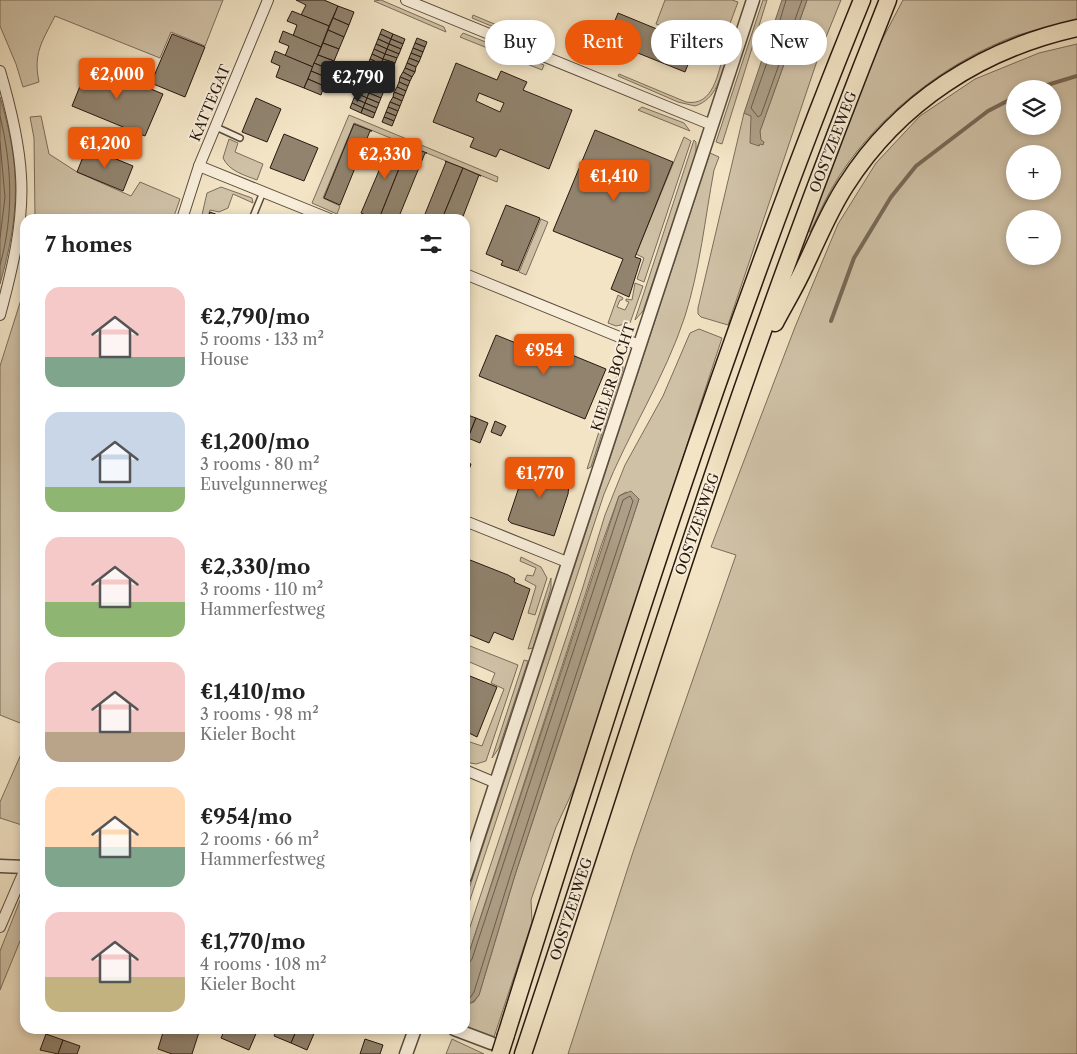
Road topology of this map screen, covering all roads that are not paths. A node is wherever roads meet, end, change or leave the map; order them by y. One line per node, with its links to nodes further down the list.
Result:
1 (268, 0): 9 (street, KATTEGAT)
2 (406, 0): 8 (street)
3 (753, 0): 8 (street, KIELER BOCHT)
4 (862, 0): 31 (highway, OOSTZEEWEG, bridge)
5 (888, 0): 19 (highway, OOSTZEEWEG)
6 (1077, 28): 19 (highway)
7 (0, 71): 17 (street)
8 (712, 124): 18 (street, KIELER BOCHT)
9 (215, 127): 10 (lane); 11 (street, KATTEGAT)
10 (240, 138)
11 (199, 166): 12 (street); 13 (street, KATTEGAT)
12 (263, 192): 14 (lane); 15 (street)
13 (184, 214)
14 (254, 214)
15 (318, 214)
16 (470, 276): 18 (street)
17 (0, 315)
18 (639, 345): 21 (street, KIELER BOCHT)
19 (748, 374): 32 (highway, OOSTZEEWEG)
20 (470, 523): 21 (street)
21 (568, 562): 23 (street, KIELER BOCHT)
22 (470, 772): 23 (street)
23 (496, 783): 24 (street, KIELER BOCHT)
24 (470, 862)
25 (0, 866): 26 (street)
26 (20, 868)
27 (20, 880): 28 (street)
28 (0, 927)
29 (413, 1034): 33 (street)
30 (464, 1034): 31 (street)
31 (495, 1049)
32 (525, 1049)
33 (406, 1054)

